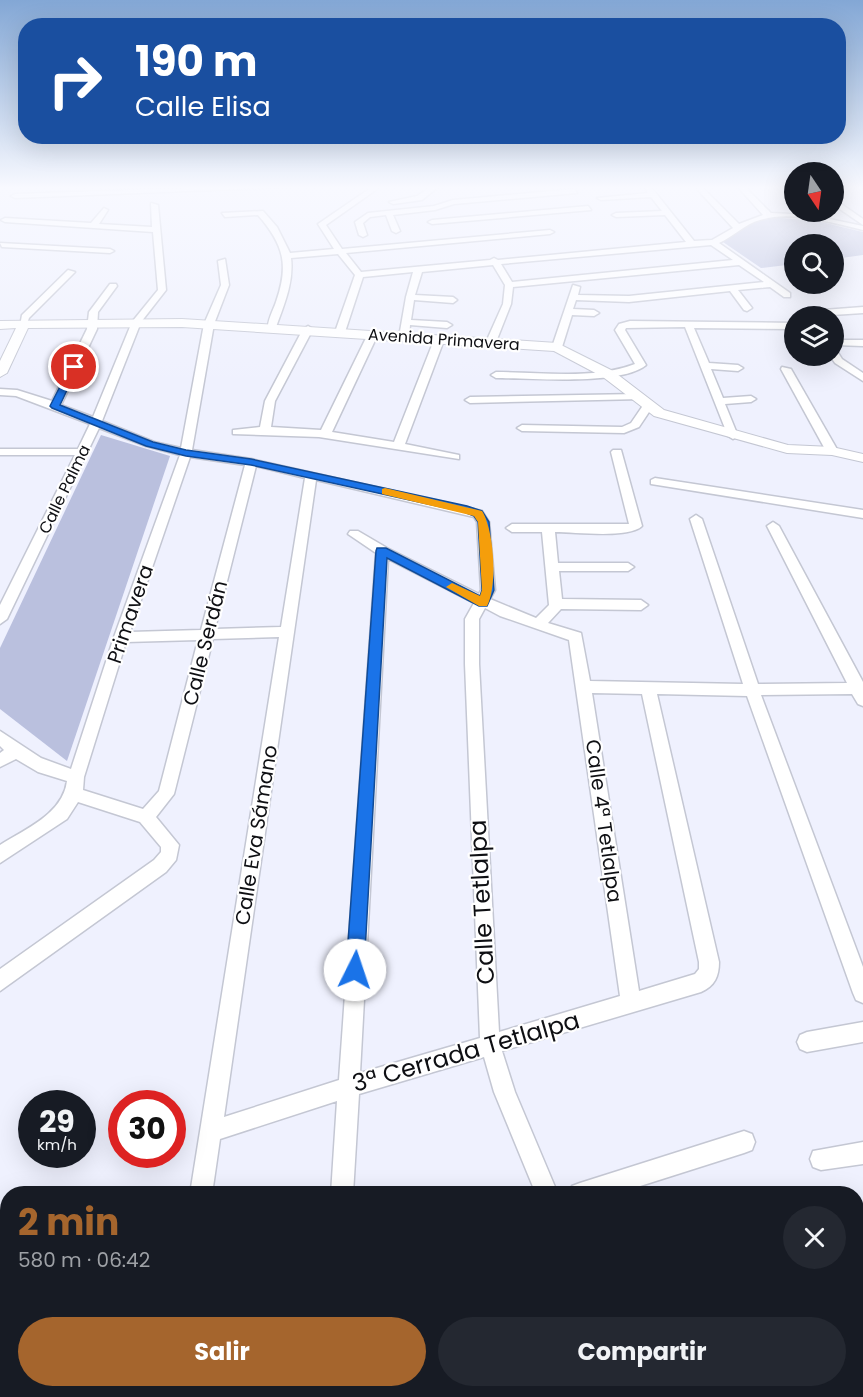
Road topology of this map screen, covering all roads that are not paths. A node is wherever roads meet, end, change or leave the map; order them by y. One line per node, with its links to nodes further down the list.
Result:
1 (158, 252): 29 (street, Calle Palma)
2 (287, 252): 7 (street)
3 (327, 252): 7 (street)
4 (340, 252): 13 (street)
5 (591, 252): 8 (street)
6 (728, 252): 10 (street)
7 (288, 256): 37 (street)
8 (494, 260): 11 (street); 16 (street)
9 (222, 261): 32 (street, Primavera)
10 (742, 262): 14 (street); 15 (street)
11 (419, 268): 13 (street); 20 (street)
12 (71, 272): 31 (street)
13 (359, 274): 39 (street)
14 (577, 278): 16 (street); 21 (street)
15 (771, 284): 18 (street); 19 (street)
16 (509, 285): 43 (street)
17 (113, 286): 28 (street)
18 (732, 288): 21 (street); 23 (street)
19 (787, 295)
20 (410, 297): 22 (street); 30 (street)
21 (573, 297): 25 (street)
22 (453, 300)
23 (747, 308)
24 (863, 310): 26 (street)
25 (569, 312): 27 (street); 46 (street)
26 (844, 312)
27 (594, 314)
28 (89, 322): 29 (street, Avenida Primavera); 31 (street, Avenida Primavera); 60 (street)
29 (136, 322): 32 (street, Avenida Primavera); 61 (street, Calle Palma)
30 (407, 322): 35 (street); 41 (street)
31 (23, 324): 34 (street, Avenida Primavera); 51 (street)
32 (209, 324): 37 (street, Avenida Primavera); 72 (street, Primavera)
33 (688, 324): 36 (street); 48 (street); 52 (street)
34 (0, 325)
35 (447, 325)
36 (784, 326)
37 (271, 327): 38 (street, Avenida Primavera)
38 (308, 329): 39 (street, Avenida Primavera); 63 (street)
39 (340, 332): 40 (street, Avenida Primavera)
40 (373, 334): 41 (street, Avenida Primavera); 65 (street)
41 (404, 337): 42 (street, Avenida Primavera)
42 (439, 340): 43 (street, Avenida Primavera); 67 (street)
43 (491, 342): 46 (street, Avenida Primavera)
44 (863, 344): 45 (street)
45 (844, 345)
46 (557, 347): 52 (street, Avenida Primavera)
47 (844, 365): 53 (street)
48 (704, 366): 49 (street); 59 (street)
49 (738, 368)
50 (786, 369): 68 (street)
51 (0, 373)
52 (608, 374): 54 (street); 58 (street, Avenida Primavera)
53 (860, 374)
54 (496, 375)
55 (0, 392): 60 (street)
56 (751, 399): 59 (street)
57 (470, 400): 58 (street)
58 (643, 401): 62 (street); 66 (street, Avenida Primavera)
59 (720, 401): 66 (street)
60 (55, 406): 61 (street)
61 (96, 423): 69 (street, Calle Palma); 72 (street)
62 (522, 428)
63 (265, 429): 64 (street); 65 (street)
64 (237, 432)
65 (325, 434): 67 (street)
66 (733, 436): 68 (street, Avenida Primavera)
67 (398, 447): 73 (street)
68 (832, 451): 74 (street, Avenida Primavera)
69 (82, 452): 71 (street); 90 (street, Calle Palma)
70 (616, 452): 82 (street)
71 (0, 453)
72 (186, 453): 75 (street); 94 (street, Primavera)
73 (455, 457)
74 (863, 458)
75 (251, 462): 76 (street); 93 (street, Calle Serdán)
76 (310, 475): 87 (street, Calle Tetlalpa); 92 (street, Calle Eva Sámano)
77 (655, 482): 78 (street)
78 (863, 514)
79 (696, 519): 97 (street)
80 (773, 526): 98 (street)
81 (512, 528): 82 (street)
82 (548, 528): 85 (street)
83 (354, 534): 84 (street)
84 (382, 551): 87 (street); 112 (street)
85 (552, 567): 86 (street); 88 (street)
86 (627, 567)
87 (483, 603): 91 (street); 111 (street, Calle Tetlalpa)
88 (556, 604): 89 (street); 91 (street)
89 (641, 605)
90 (0, 620)
91 (539, 624): 95 (street, Calle 4ª Tetlalpa)
92 (287, 632): 93 (street); 113 (street, Calle Eva Sámano)
93 (207, 633): 94 (street); 104 (street, Calle Serdán)
94 (122, 637): 102 (street, Primavera)
95 (584, 687): 96 (street); 108 (street, Calle 4ª Tetlalpa)
96 (649, 690): 97 (street); 108 (street, 3ª Cerrada Tetlalpa)
97 (752, 690): 98 (street); 107 (street)
98 (861, 692)
99 (0, 737): 100 (street)
100 (15, 752): 101 (street); 102 (street)
101 (0, 761)
102 (76, 777): 103 (street, Primavera)
103 (74, 794): 104 (street); 105 (street)
104 (146, 817): 106 (street)
105 (0, 855)
106 (0, 981)
107 (863, 993)
108 (631, 1004): 111 (street, 3ª Cerrada Tetlalpa)
109 (863, 1032): 110 (street)
110 (807, 1042)
111 (490, 1045): 112 (street, 3ª Cerrada Tetlalpa); 119 (street, Calle Tetlalpa)
112 (348, 1087): 113 (street, 3ª Cerrada Tetlalpa); 118 (street)
113 (210, 1132): 117 (street, Calle Eva Sámano)
114 (744, 1143): 120 (street)
115 (863, 1153): 116 (street)
116 (820, 1159)
117 (202, 1186)
118 (342, 1186)
119 (545, 1186)
120 (606, 1186)

